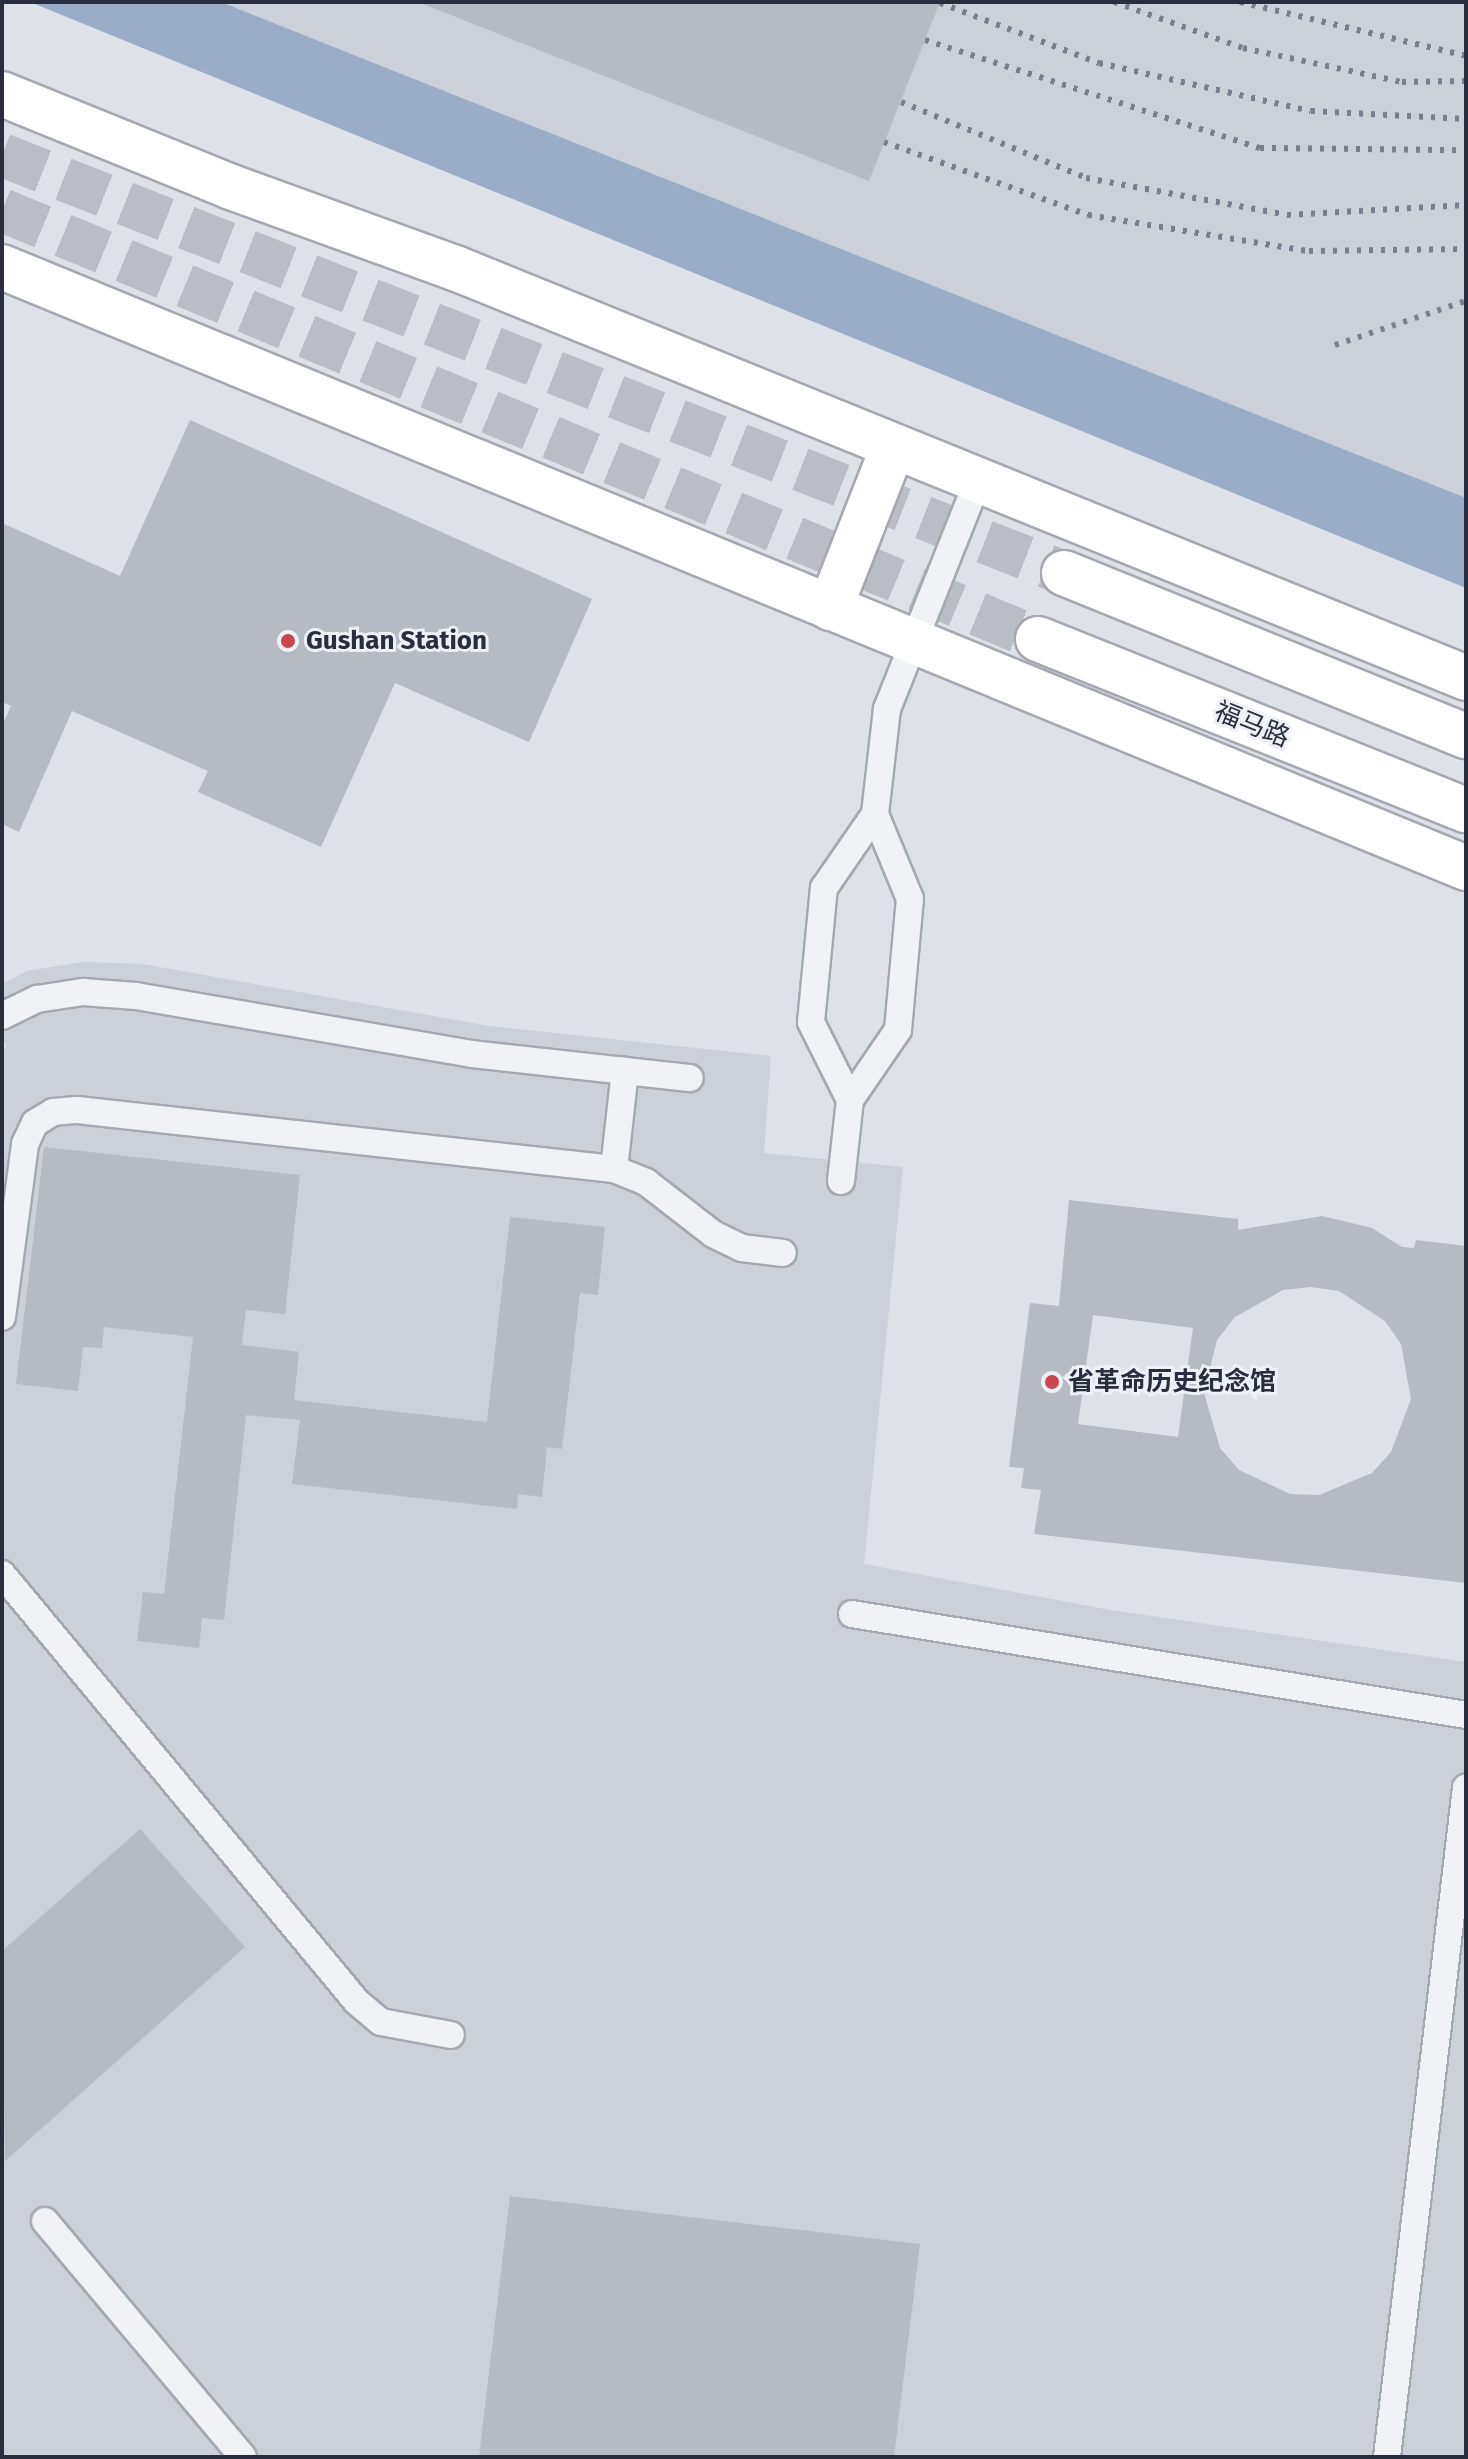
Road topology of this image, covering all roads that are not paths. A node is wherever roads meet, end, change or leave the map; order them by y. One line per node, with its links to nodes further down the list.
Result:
1 (2, 94): 3 (main road)
2 (2, 267): 6 (main road)
3 (893, 447): 4 (main road); 6 (main road)
4 (978, 480): 8 (lane); 9 (main road)
5 (1064, 573): 10 (main road)
6 (830, 608): 8 (main road)
7 (1038, 639): 11 (main road, 福马路)
8 (913, 644): 12 (lane); 13 (main road)
9 (1466, 678)
10 (1466, 736)
11 (1466, 810)
12 (875, 814): 17 (lane); 17 (lane)
13 (1466, 868)
14 (2, 1016): 15 (lane)
15 (625, 1071): 16 (lane); 18 (lane)
16 (690, 1078)
17 (850, 1100): 19 (lane)
18 (614, 1169): 20 (lane); 21 (lane)
19 (841, 1181)
20 (783, 1253)
21 (2, 1317)
22 (2, 1574): 26 (lane)
23 (852, 1614): 24 (lane)
24 (1466, 1715)
25 (1466, 1788): 29 (lane)
26 (451, 2035)
27 (45, 2221): 28 (lane)
28 (243, 2457)
29 (1387, 2457)

